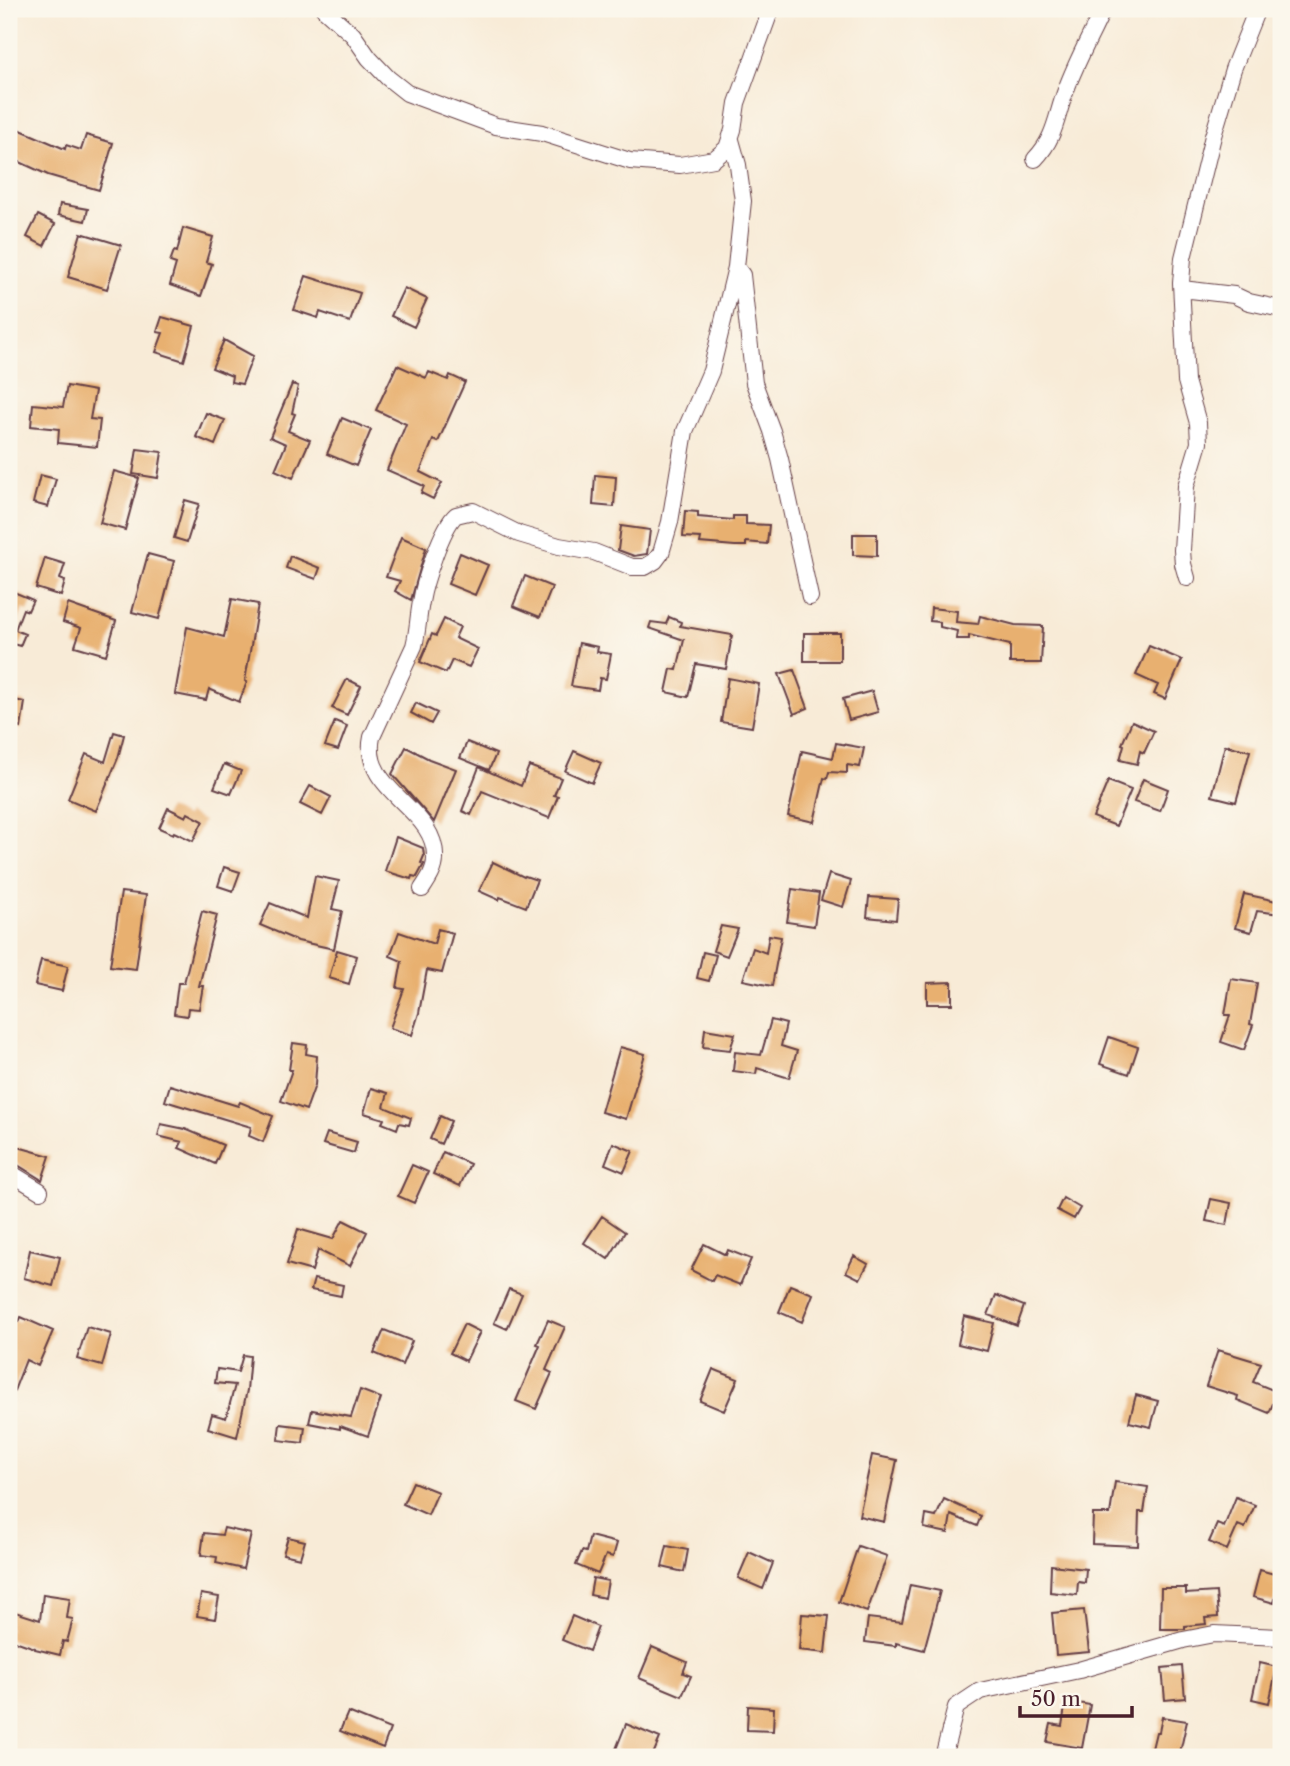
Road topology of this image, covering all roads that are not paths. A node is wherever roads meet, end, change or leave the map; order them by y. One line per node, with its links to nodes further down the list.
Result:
1 (324, 9): 5 (street)
2 (771, 9): 5 (street)
3 (1103, 9): 6 (street)
4 (1257, 9): 8 (street)
5 (731, 141): 7 (street)
6 (1035, 159)
7 (736, 267): 11 (street); 12 (street)
8 (1182, 289): 9 (street); 10 (street)
9 (1281, 309)
10 (1187, 578)
11 (810, 597)
12 (422, 889)
13 (9, 1172): 14 (street)
14 (40, 1191)
15 (1281, 1637): 16 (street)
16 (943, 1757)

